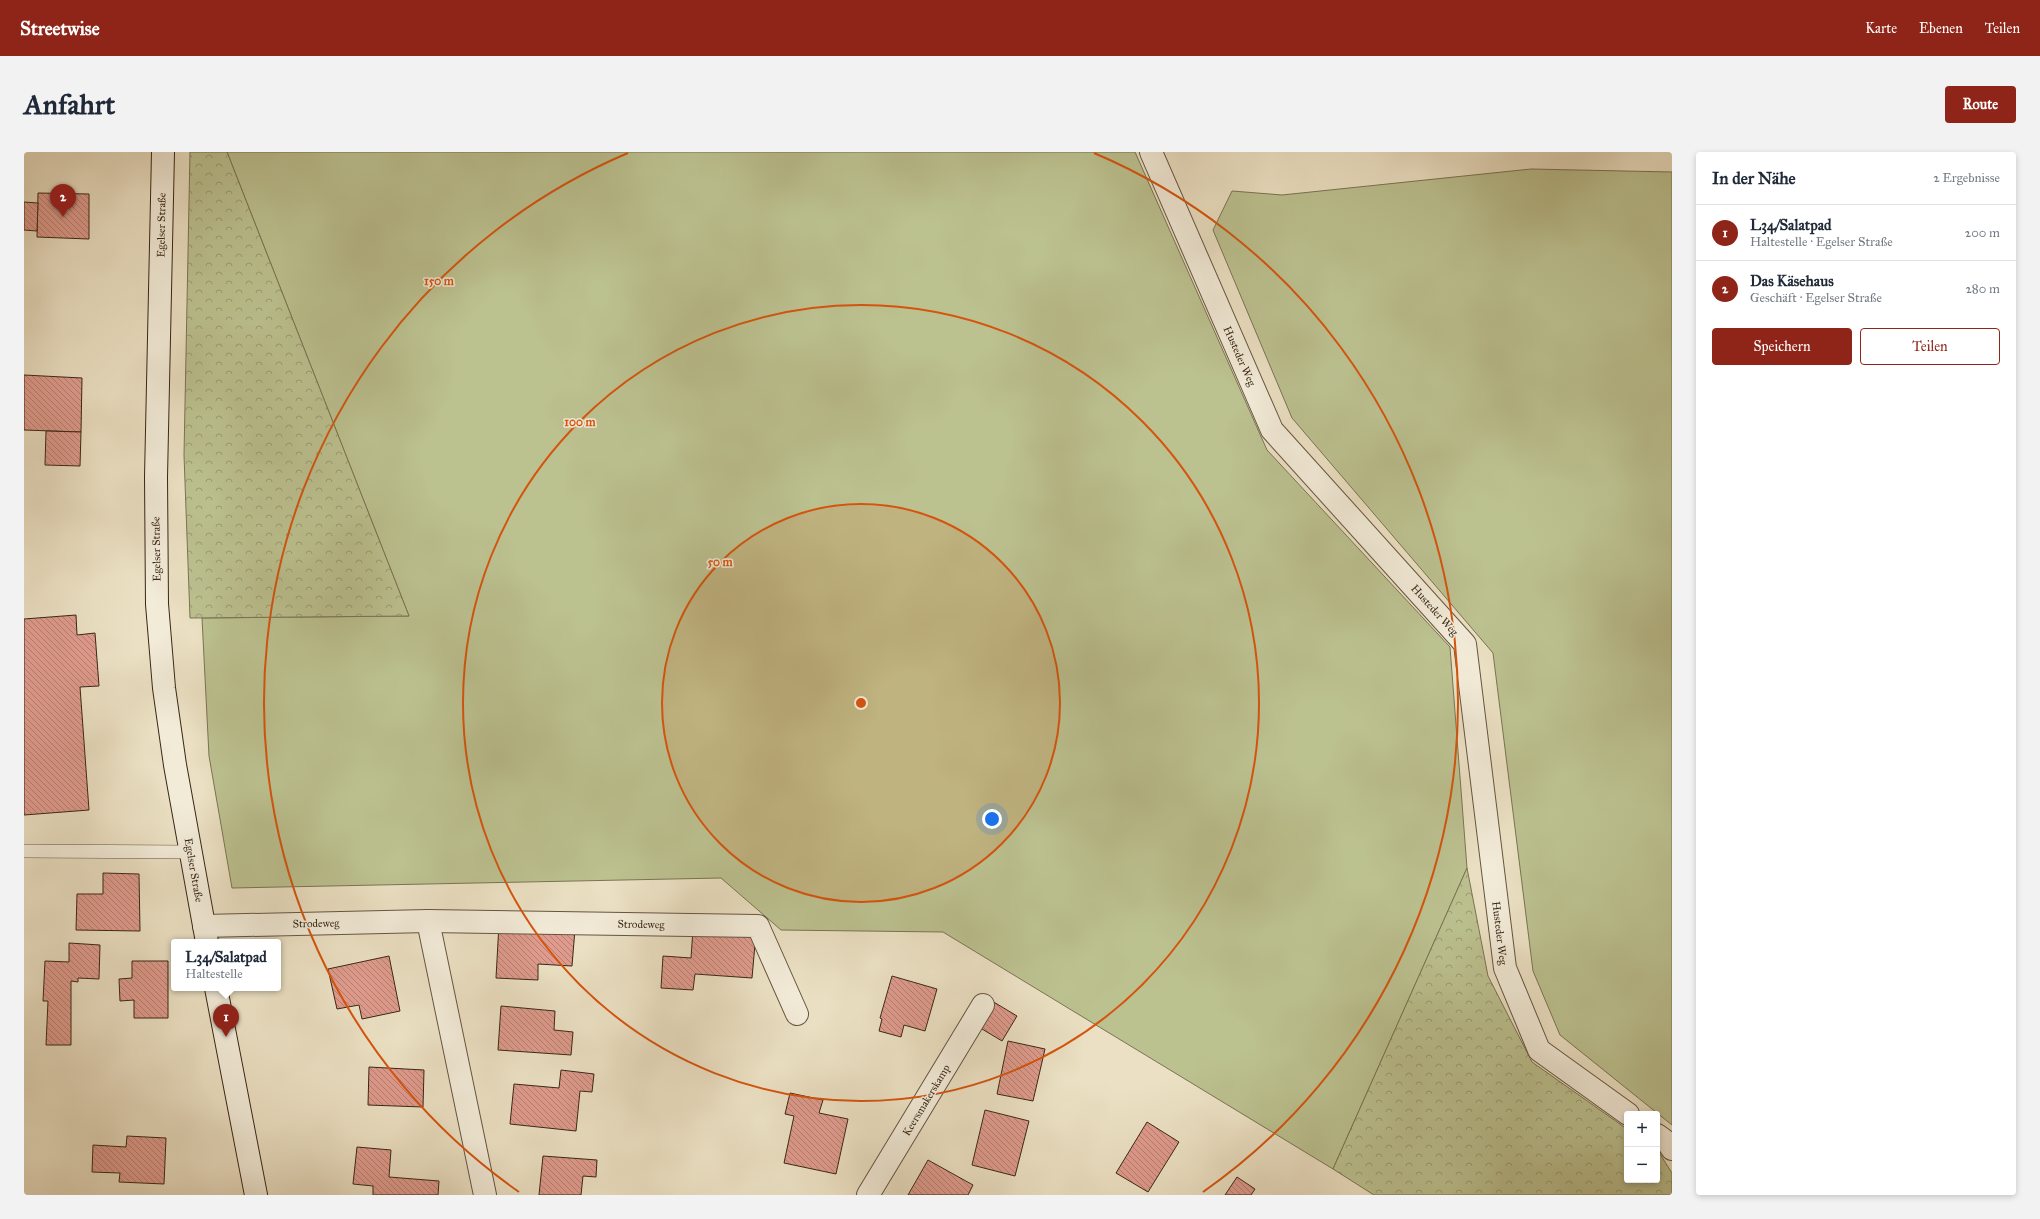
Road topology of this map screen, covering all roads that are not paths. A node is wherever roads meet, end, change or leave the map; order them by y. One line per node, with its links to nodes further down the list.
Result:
1 (164, 152): 4 (street, Egelser Straße)
2 (1151, 152): 10 (street, Husteder Weg)
3 (24, 851): 4 (lane)
4 (190, 852): 6 (street, Egelser Straße)
5 (428, 921): 6 (street, Strodeweg); 9 (street, Strodeweg); 14 (street)
6 (206, 934)
7 (217, 991): 13 (street)
8 (983, 1005): 15 (street, Keersmakerskamp)
9 (797, 1014)
10 (1624, 1111)
11 (1660, 1137): 12 (street)
12 (1672, 1149)
13 (256, 1195)
14 (485, 1195)
15 (868, 1195)

